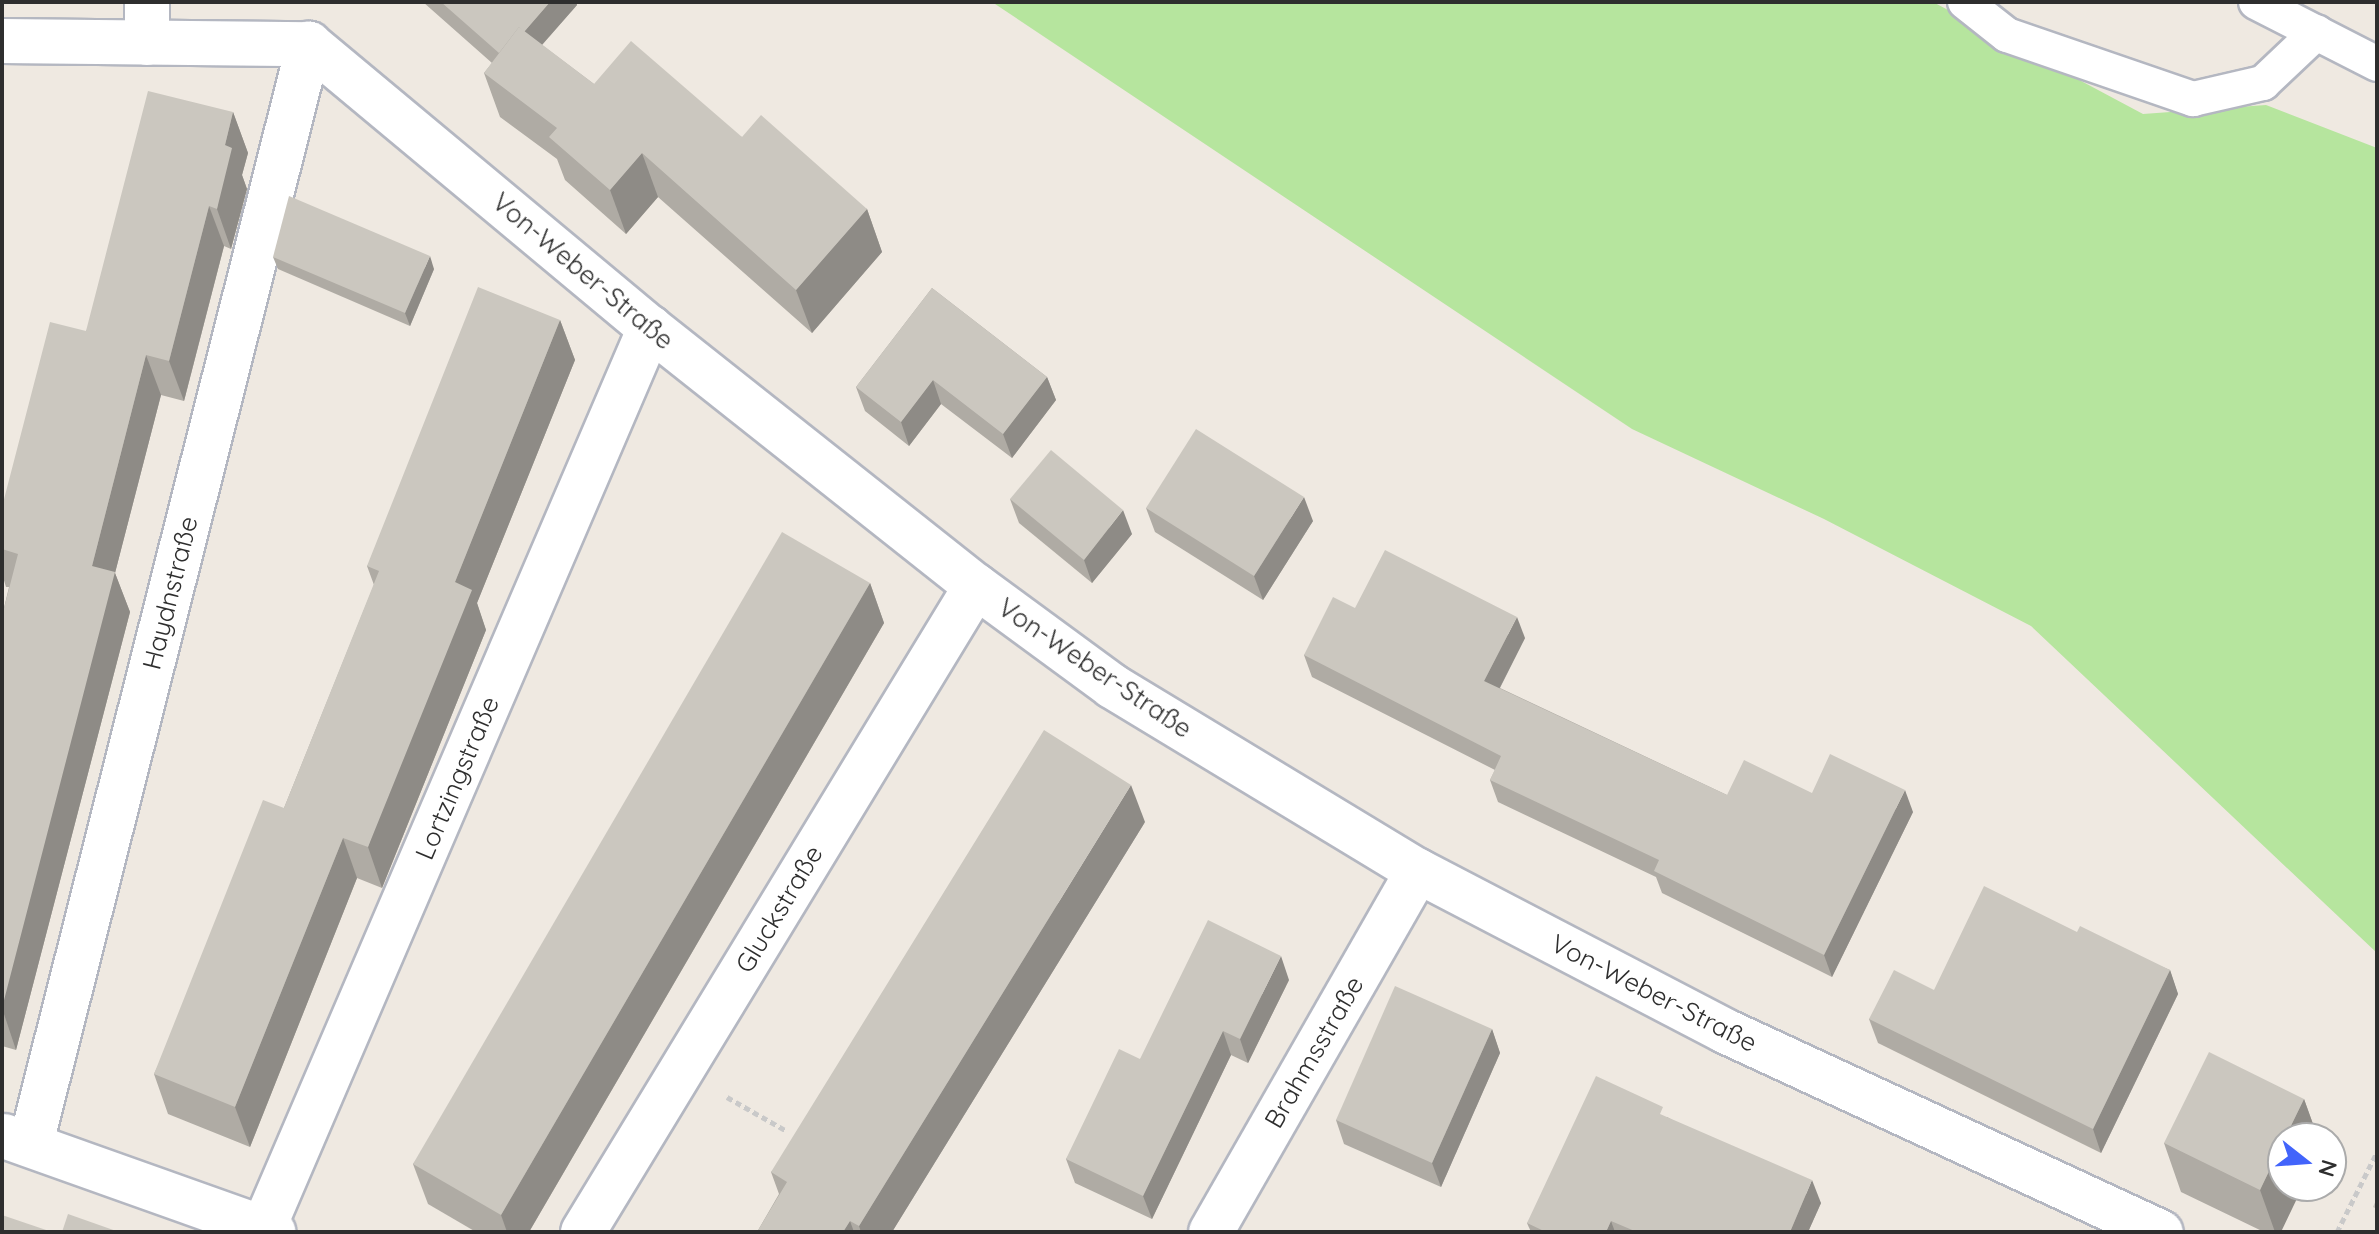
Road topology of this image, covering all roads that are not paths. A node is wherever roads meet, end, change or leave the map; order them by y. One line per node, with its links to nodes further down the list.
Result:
1 (1965, 2): 4 (lane)
2 (2256, 2): 4 (lane)
3 (147, 23): 5 (street); 6 (street)
4 (2317, 32): 7 (lane)
5 (2, 41)
6 (309, 44): 8 (street, Von-Weber-Straße); 11 (street, Haydnstraße)
7 (2377, 64)
8 (650, 328): 9 (street, Von-Weber-Straße); 12 (street, Lortzingstraße)
9 (976, 586): 10 (street, Von-Weber-Straße); 13 (street, Gluckstraße)
10 (1418, 871): 14 (street, Brahmsstraße); 15 (street, Von-Weber-Straße)
11 (16, 1139): 12 (street)
12 (268, 1230)
13 (583, 1232)
14 (1211, 1232)
15 (2161, 1232)

